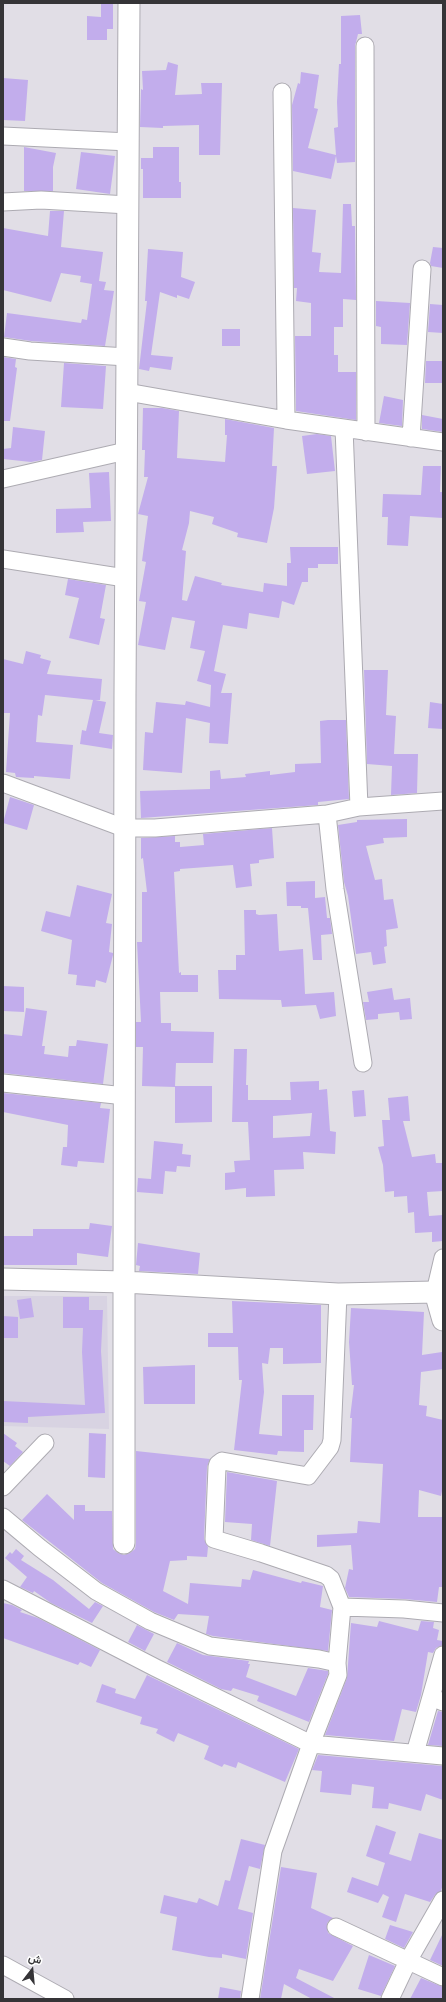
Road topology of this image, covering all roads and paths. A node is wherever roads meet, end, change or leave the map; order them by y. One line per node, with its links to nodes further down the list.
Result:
1 (129, 3): 5 (street)
2 (365, 46): 14 (street)
3 (282, 92): 12 (street)
4 (3, 136): 5 (street)
5 (129, 142): 7 (street)
6 (3, 202): 7 (street)
7 (128, 205): 10 (street)
8 (422, 270): 15 (street)
9 (3, 347): 10 (street)
10 (127, 357): 11 (street)
11 (127, 392): 12 (street); 17 (street)
12 (286, 420): 13 (street)
13 (344, 428): 14 (street); 23 (street)
14 (366, 432): 15 (street)
15 (411, 438): 16 (street)
16 (443, 442)
17 (126, 452): 18 (street); 20 (street)
18 (3, 479)
19 (3, 559): 20 (street)
20 (126, 578): 25 (street)
21 (3, 783): 25 (street)
22 (443, 801): 23 (street)
23 (360, 807): 24 (street)
24 (328, 814): 25 (street); 26 (street)
25 (124, 828): 28 (street)
26 (363, 1063)
27 (3, 1083): 28 (street)
28 (125, 1096): 31 (street)
29 (443, 1258): 32 (street)
30 (3, 1279): 31 (street)
31 (124, 1282): 33 (street); 38 (street)
32 (435, 1292): 33 (street); 34 (street)
33 (338, 1294): 40 (street)
34 (443, 1320)
35 (45, 1443): 36 (street)
36 (3, 1487)
37 (3, 1516): 43 (street)
38 (124, 1543)
39 (3, 1589): 45 (street)
40 (342, 1607): 41 (street); 43 (street)
41 (443, 1613)
42 (443, 1655): 44 (street)
43 (337, 1664): 45 (street)
44 (437, 1699): 46 (street)
45 (311, 1744): 46 (street); 54 (street)
46 (415, 1753): 47 (street)
47 (443, 1756)
48 (443, 1900): 50 (street)
49 (336, 1927): 50 (street)
50 (408, 1961): 52 (street); 55 (street)
51 (3, 1965): 53 (street)
52 (443, 1977)
53 (65, 1999)
54 (250, 1999)
55 (390, 1999)

